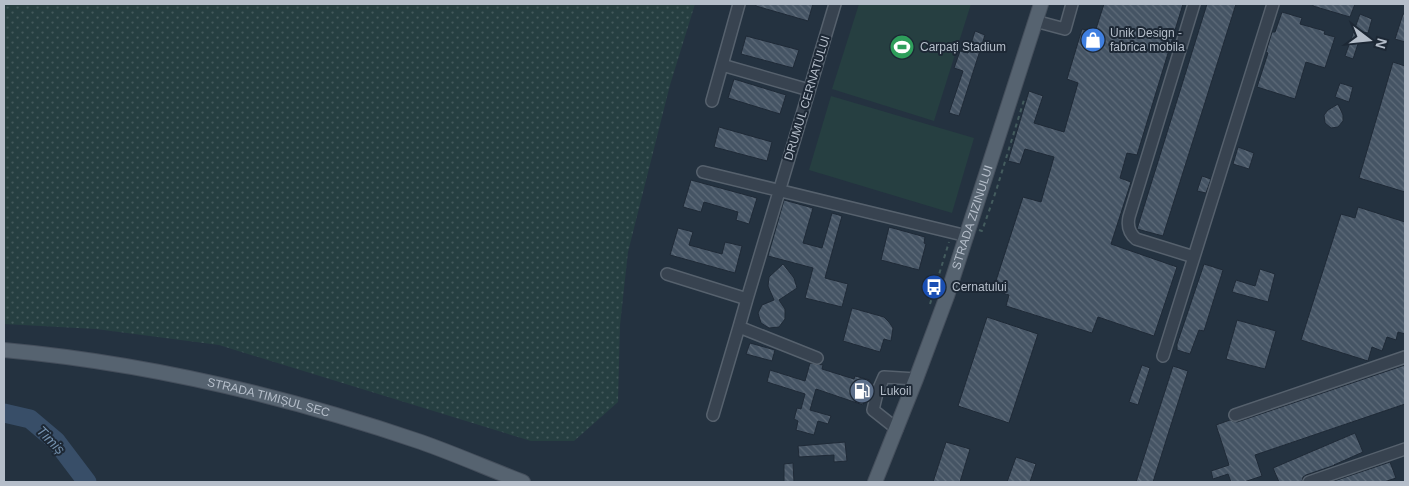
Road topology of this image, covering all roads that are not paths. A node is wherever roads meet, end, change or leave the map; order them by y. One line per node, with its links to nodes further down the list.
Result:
1 (738, 4): 8 (street)
2 (835, 4): 9 (street, DRUMUL CERNATULUI)
3 (1041, 4): 7 (main road, STRADA ZIZINULUI)
4 (1072, 4): 7 (street)
5 (1194, 4): 14 (street)
6 (1273, 4): 14 (street)
7 (1035, 21): 13 (main road, STRADA ZIZINULUI)
8 (722, 65): 9 (street); 10 (street)
9 (809, 90): 12 (street, DRUMUL CERNATULUI)
10 (712, 102)
11 (704, 172): 12 (street)
12 (779, 191): 13 (street); 16 (street, DRUMUL CERNATULUI)
13 (967, 236): 22 (main road, STRADA ZIZINULUI)
14 (1194, 257): 19 (street)
15 (667, 274): 16 (street)
16 (748, 299): 17 (street, DRUMUL CERNATULUI)
17 (739, 327): 21 (street); 23 (street, DRUMUL CERNATULUI)
18 (4, 350): 27 (main road, STRADA TIMIȘUL SEC)
19 (1163, 356)
20 (1405, 357): 24 (street)
21 (817, 358)
22 (916, 379): 25 (main road, STRADA ZIZINULUI); 25 (street)
23 (713, 415)
24 (1235, 415)
25 (897, 429): 28 (main road, STRADA ZIZINULUI)
26 (1405, 449): 29 (street)
27 (523, 482)
28 (875, 482)
29 (1309, 482)

